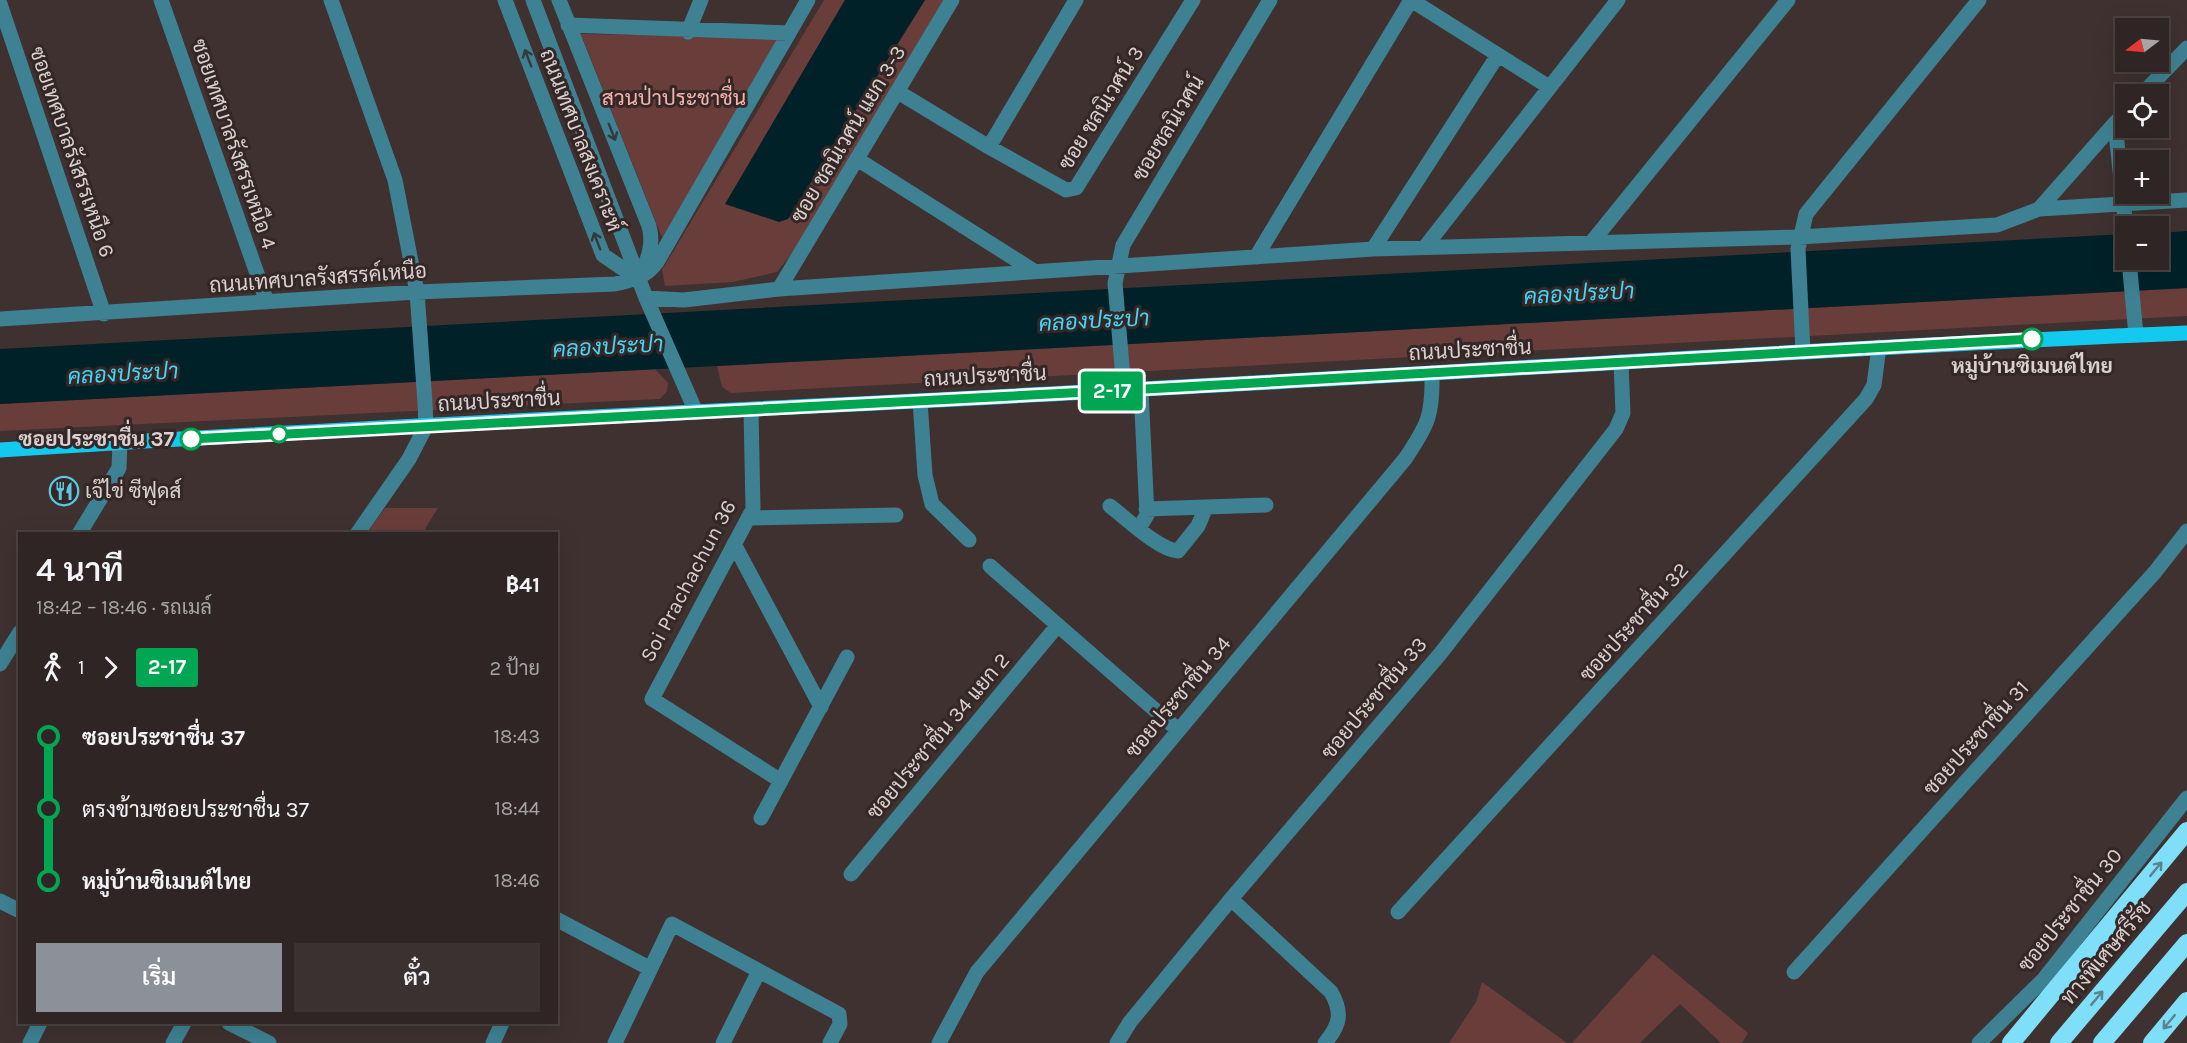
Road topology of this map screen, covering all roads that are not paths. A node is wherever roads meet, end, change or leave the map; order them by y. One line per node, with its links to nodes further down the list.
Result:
1 (161, 0): 45 (street, ซอยเทศบาลรังสรรเหนือ 4)
2 (331, 0): 44 (street)
3 (506, 0): 42 (street, ถนนเทศบาลสงเคราะห์, one-way to 3)
4 (533, 0): 42 (street, ถนนเทศบาลสงเคราะห์)
5 (559, 0): 16 (street, ถนนเทศบาลสงเคราะห์)
6 (701, 0): 17 (street)
7 (808, 0): 18 (street)
8 (952, 0): 25 (street, ซอย ชลนิเวศน์ แยก 3-3)
9 (1076, 0): 28 (street)
10 (1193, 0): 28 (street, ซอย ชลนิเวศน์ 3)
11 (1270, 0): 39 (street, ซอยชลนิเวศน์)
12 (1618, 0): 24 (street)
13 (1788, 0): 34 (street)
14 (1979, 0): 35 (street)
15 (0, 4): 47 (street, ซอยเทศบาลรังสรรเหนือ 6)
16 (568, 25): 17 (street); 42 (street, ถนนเทศบาลสงเคราะห์, one-way to 42)
17 (688, 32): 18 (street)
18 (789, 33): 42 (street)
19 (2187, 48): 21 (street)
20 (1498, 55): 24 (street); 37 (street); 38 (street)
21 (2176, 60): 22 (street); 23 (street)
22 (2187, 72)
23 (2152, 84)
24 (1549, 87): 36 (street)
25 (898, 92): 28 (street, ซอย ชลนิเวศน์ 3); 29 (street, ซอย ชลนิเวศน์ แยก 3-3)
26 (2115, 123): 32 (street)
27 (2121, 138): 31 (street)
28 (989, 147)
29 (857, 159): 41 (street); 43 (street, ซอย ชลนิเวศน์ แยก 3-3)
30 (2187, 200): 31 (street)
31 (2123, 206): 32 (street); 33 (street)
32 (2039, 208): 35 (street)
33 (2124, 216)
34 (1591, 243): 35 (street); 36 (street)
35 (1798, 243): 52 (street)
36 (1425, 248): 37 (street)
37 (1372, 249): 38 (street)
38 (1256, 257): 39 (street)
39 (1117, 266): 41 (street); 55 (street, ซอยชลนิเวศน์)
40 (2129, 270): 50 (street)
41 (1034, 271): 43 (street)
42 (638, 279): 44 (street, ถนนเทศบาลรังสรรค์เหนือ); 46 (street, ถนนเทศบาลสงเคราะห์)
43 (780, 289): 46 (street)
44 (417, 292): 45 (street, ถนนเทศบาลรังสรรค์เหนือ); 60 (street)
45 (267, 302): 47 (street, ถนนเทศบาลรังสรรค์เหนือ)
46 (649, 305): 59 (street, ถนนเทศบาลสงเคราะห์)
47 (105, 314): 48 (street, ถนนเทศบาลรังสรรค์เหนือ)
48 (0, 319)
49 (2187, 333): 50 (main road, ถนนประชาชื่น)
50 (2136, 335): 51 (main road, ถนนประชาชื่น)
51 (1879, 347): 52 (main road, ถนนประชาชื่น); 91 (street, ซอยประชาชื่น 32)
52 (1803, 352): 53 (main road, ถนนประชาชื่น)
53 (1622, 362): 54 (main road, ถนนประชาชื่น); 88 (street, ซอยประชาชื่น 33)
54 (1431, 373): 56 (main road, ถนนประชาชื่น); 81 (street, ซอยประชาชื่น 34)
55 (1124, 390): 56 (main road, ถนนประชาชื่น); 57 (main road, ถนนประชาชื่น)
56 (1141, 390): 66 (street)
57 (920, 401): 58 (main road, ถนนประชาชื่น); 73 (street)
58 (750, 410): 59 (main road, ถนนประชาชื่น); 68 (street, Soi Prachachun 36)
59 (696, 412): 60 (main road, ถนนประชาชื่น)
60 (426, 426): 61 (main road, ถนนประชาชื่น); 72 (street)
61 (120, 442): 62 (main road, ถนนประชาชื่น); 71 (street)
62 (0, 450)
63 (1266, 505): 65 (street)
64 (1110, 506): 69 (street)
65 (1206, 507): 66 (street); 69 (street)
66 (1146, 509): 69 (street)
67 (896, 515): 68 (street)
68 (748, 518): 74 (street, Soi Prachachun 36)
69 (1139, 528)
70 (2187, 531): 96 (street, ซอยประชาชื่น 31)
71 (80, 532)
72 (358, 532)
73 (969, 540)
74 (734, 544): 80 (street); 82 (street, Soi Prachachun 36)
75 (990, 566): 76 (street)
76 (1058, 625): 81 (street); 86 (street, ซอยประชาชื่น 34 แยก 2)
77 (18, 635): 79 (street)
78 (847, 657): 80 (street)
79 (0, 664)
80 (821, 707): 82 (street)
81 (1178, 730): 109 (street, ซอยประชาชื่น 34)
82 (781, 781): 84 (street)
83 (2187, 798): 112 (street, ซอยประชาชื่น 30)
84 (761, 818)
85 (2187, 831): 113 (highway, one-way to 85)
86 (851, 874)
87 (2187, 892): 114 (highway, ทางพิเศษศรีรัช, one-way to 87)
88 (1231, 898): 110 (street, ซอยประชาชื่น 33); 111 (street)
89 (0, 901): 90 (street)
90 (18, 910)
91 (1398, 912)
92 (558, 920): 94 (street)
93 (2187, 943): 115 (highway)
94 (649, 968): 95 (street); 106 (street)
95 (759, 971): 107 (street); 108 (street)
96 (1794, 972)
97 (2187, 1001): 116 (highway, one-way to 116)
98 (40, 1024): 102 (street)
99 (183, 1024): 103 (street)
100 (231, 1024): 104 (street)
101 (502, 1024): 105 (street)
102 (30, 1043)
103 (173, 1043)
104 (269, 1043)
105 (493, 1043)
106 (615, 1043)
107 (723, 1043)
108 (830, 1043)
109 (939, 1043)
110 (1117, 1043)
111 (1325, 1043)
112 (1979, 1043)
113 (2011, 1043)
114 (2059, 1043)
115 (2102, 1043)
116 (2152, 1043)

